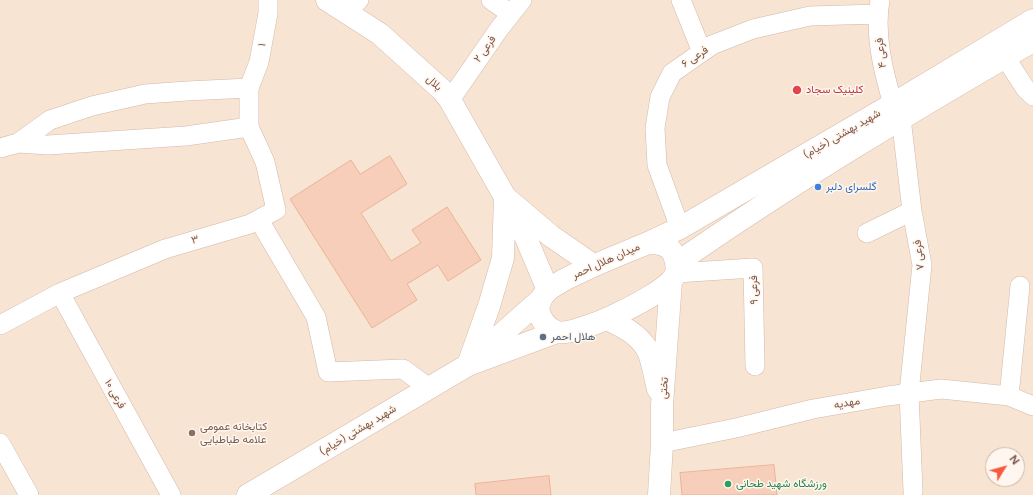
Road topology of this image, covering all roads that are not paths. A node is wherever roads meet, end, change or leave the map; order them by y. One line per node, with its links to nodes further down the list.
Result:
1 (268, 0): 12 (street, ۱)
2 (327, 0): 5 (main road, بلال)
3 (491, 0): 6 (street)
4 (681, 0): 10 (street)
5 (352, 6): 14 (main road, بلال)
6 (517, 7): 14 (street, فرعی ۲)
7 (879, 7): 10 (street, فرعی ۶); 15 (street, فرعی ۴)
8 (1033, 20): 15 (main road, شهید بهشتی (خیام))
9 (1033, 41): 11 (main road, شهید بهشتی (خیام))
10 (702, 52): 21 (street, فرعی ۶)
11 (1005, 57): 13 (street); 15 (main road, شهید بهشتی (خیام))
12 (249, 88): 16 (street, ۳); 17 (street)
13 (1033, 96)
14 (450, 100): 18 (main road, بلال)
15 (897, 111): 19 (street, فرعی ۷); 21 (main road, شهید بهشتی (خیام)); 25 (main road, شهید بهشتی (خیام))
16 (249, 127): 17 (street); 20 (street, ۳)
17 (9, 145)
18 (505, 197): 24 (main road); 28 (main road, بلال); 32 (main road)
19 (912, 211): 22 (street); 35 (street, فرعی ۷)
20 (259, 220): 27 (street, ۳); 34 (street)
21 (680, 228): 23 (main road, شهید بهشتی (خیام))
22 (867, 232)
23 (648, 243): 24 (main road, میدان هلال احمر); 25 (main road, میدان هلال احمر)
24 (593, 265): 28 (main road, میدان هلال احمر)
25 (674, 272): 29 (main road); 33 (street, فرعی ۹); 37 (main road, تختی)
26 (1020, 286): 36 (street)
27 (60, 293): 30 (street, ۳); 44 (street, فرعی ۱۰)
28 (544, 296): 31 (main road); 32 (main road, شهید بهشتی (خیام))
29 (607, 319): 31 (main road); 37 (main road)
30 (0, 325)
31 (557, 332): 32 (main road, شهید بهشتی (خیام))
32 (468, 365): 34 (main road, شهید بهشتی (خیام))
33 (756, 366)
34 (428, 388): 42 (main road, شهید بهشتی (خیام))
35 (909, 393): 36 (street, مهدیه); 40 (street, مهدیه); 41 (street, فرعی ۷)
36 (1009, 396): 38 (street, مهدیه)
37 (662, 405): 40 (main road, تختی)
38 (1033, 406)
39 (0, 443): 43 (street)
40 (662, 443): 45 (main road, تختی)
41 (913, 490)
42 (256, 493)
43 (29, 495)
44 (171, 495)
45 (659, 495)

